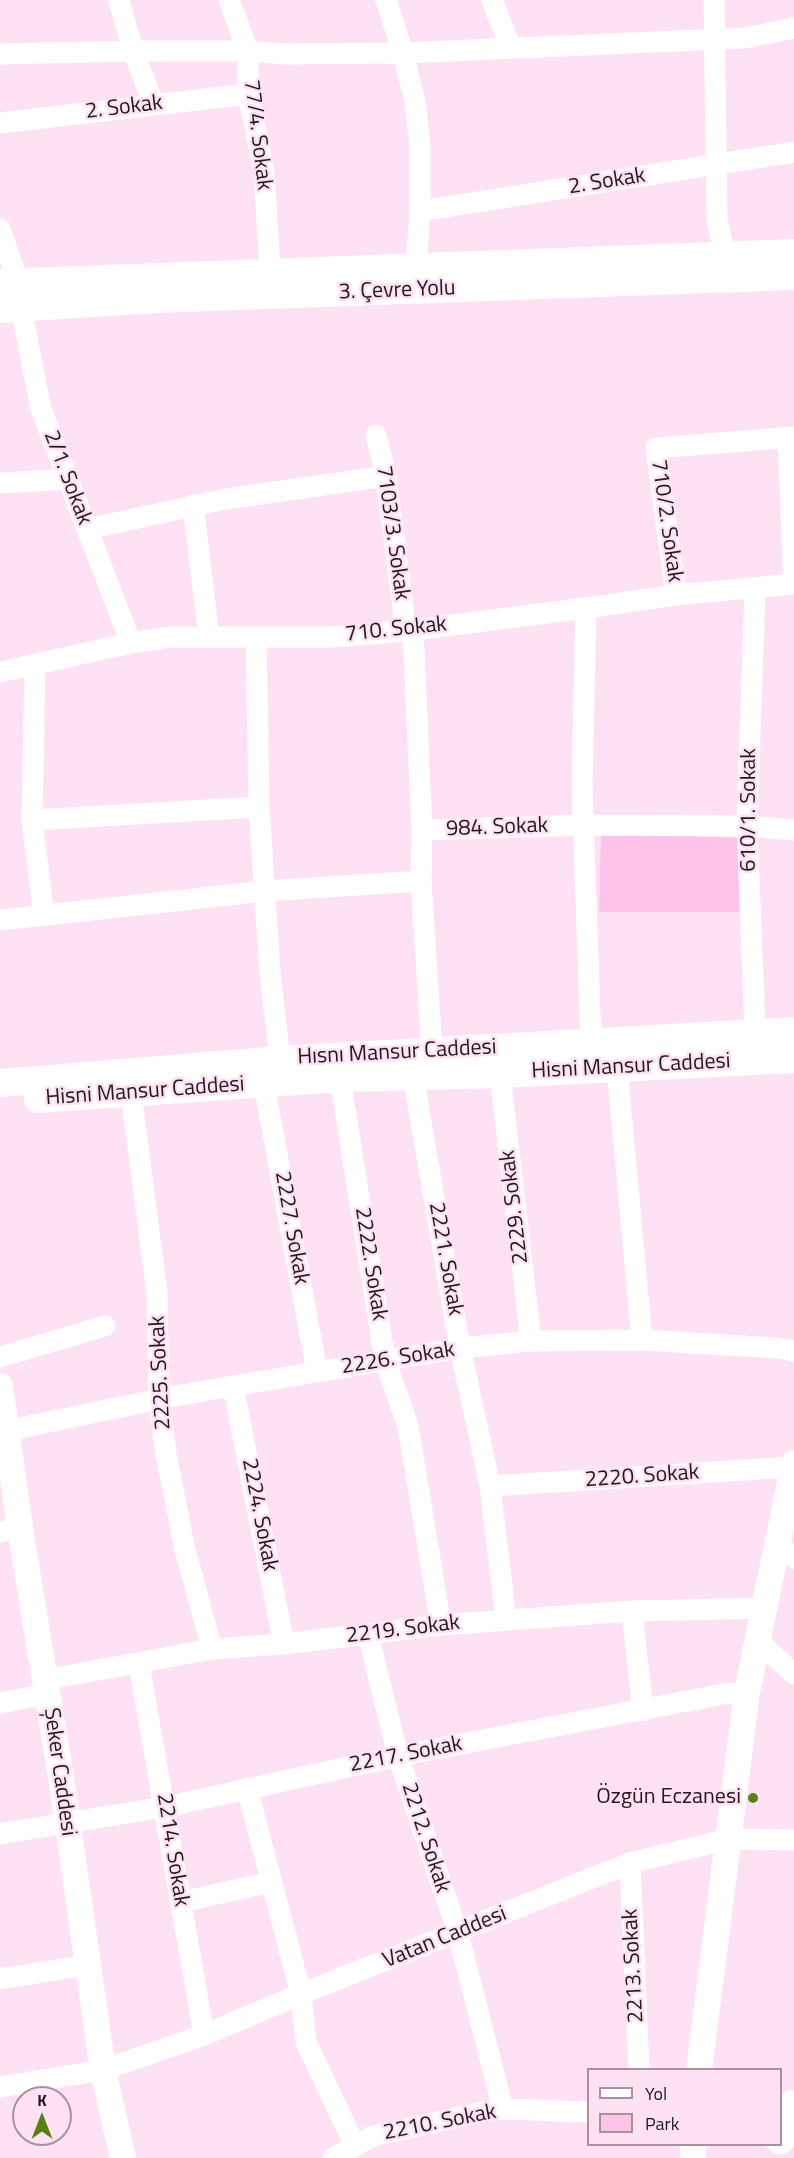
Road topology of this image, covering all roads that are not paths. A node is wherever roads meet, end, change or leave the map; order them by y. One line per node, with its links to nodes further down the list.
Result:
1 (118, 0): 9 (street)
2 (229, 0): 10 (street, 77/4. Sokak)
3 (386, 0): 11 (street)
4 (492, 0): 8 (street)
5 (714, 0): 7 (street)
6 (794, 28): 7 (street)
7 (714, 40): 8 (street); 17 (street)
8 (510, 47): 11 (street)
9 (133, 51): 10 (street); 12 (street); 14 (street)
10 (248, 51): 11 (street); 13 (street, 77/4. Sokak)
11 (403, 53): 18 (street)
12 (0, 54)
13 (248, 94): 14 (street, 2. Sokak); 23 (street, 77/4. Sokak)
14 (154, 105): 15 (street, 2. Sokak)
15 (0, 123)
16 (794, 152): 17 (street, 2. Sokak)
17 (715, 165): 18 (street, 2. Sokak); 21 (street)
18 (420, 212): 22 (street)
19 (0, 229): 25 (street)
20 (794, 253): 21 (main road, 3. Çevre Yolu)
21 (725, 255): 22 (main road, 3. Çevre Yolu)
22 (416, 266): 23 (main road, 3. Çevre Yolu)
23 (270, 273): 25 (main road, 3. Çevre Yolu)
24 (794, 276): 25 (main road, 3. Çevre Yolu)
25 (10, 295): 29 (street, 2/1. Sokak)
26 (376, 435): 28 (street, 7103/3. Sokak)
27 (791, 438): 33 (street); 35 (street, 710/2. Sokak)
28 (386, 476): 31 (street); 37 (street, 7103/3. Sokak)
29 (68, 479): 30 (street); 32 (street, 2/1. Sokak)
30 (0, 483)
31 (193, 505): 32 (street); 38 (street)
32 (87, 529): 40 (street, 2/1. Sokak)
33 (794, 584): 34 (street, 710. Sokak)
34 (755, 588): 35 (street, 710. Sokak); 46 (street, 610/1. Sokak)
35 (676, 595): 36 (street, 710. Sokak)
36 (586, 608): 37 (street, 710. Sokak); 45 (street)
37 (409, 630): 39 (street, 710. Sokak); 47 (street, 7103/3. Sokak)
38 (209, 636): 39 (street, 710. Sokak); 40 (street, 710. Sokak)
39 (256, 638): 43 (street)
40 (131, 643): 41 (street, 710. Sokak)
41 (34, 665): 42 (street, 710. Sokak); 44 (street)
42 (0, 672)
43 (259, 807): 44 (street); 50 (street)
44 (32, 820): 51 (street)
45 (584, 825): 46 (street, 984. Sokak); 47 (street, 984. Sokak); 55 (street)
46 (747, 826): 48 (street, 984. Sokak); 54 (street, 610/1. Sokak)
47 (422, 830): 49 (street, 984. Sokak)
48 (794, 830)
49 (421, 881): 50 (street); 56 (street, 984. Sokak)
50 (265, 891): 51 (street); 58 (street)
51 (44, 915): 52 (street)
52 (0, 920)
53 (794, 1031): 54 (main road, Hısnı Mansur Caddesi)
54 (755, 1032): 55 (main road, Hısnı Mansur Caddesi)
55 (591, 1043): 56 (main road, Hısnı Mansur Caddesi)
56 (432, 1051): 58 (main road, Hısnı Mansur Caddesi)
57 (794, 1059): 59 (main road, Hisni Mansur Caddesi)
58 (280, 1060): 63 (main road, Hısnı Mansur Caddesi)
59 (617, 1068): 60 (main road, Hisni Mansur Caddesi); 68 (street)
60 (500, 1074): 61 (main road, Hisni Mansur Caddesi); 69 (street, 2229. Sokak)
61 (413, 1076): 62 (main road, Hisni Mansur Caddesi); 70 (street, 2221. Sokak)
62 (340, 1078): 64 (main road, Hisni Mansur Caddesi); 73 (street, 2222. Sokak)
63 (0, 1083)
64 (264, 1084): 65 (main road, Hisni Mansur Caddesi); 74 (street, 2227. Sokak)
65 (131, 1093): 66 (main road, Hisni Mansur Caddesi); 77 (street, 2225. Sokak)
66 (0, 1101)
67 (105, 1326): 72 (street)
68 (642, 1340): 69 (street, 2226. Sokak); 71 (street, 2226. Sokak)
69 (531, 1341): 70 (street, 2226. Sokak)
70 (460, 1348): 73 (street, 2226. Sokak); 80 (street, 2221. Sokak)
71 (794, 1351)
72 (0, 1357)
73 (385, 1360): 74 (street, 2226. Sokak); 86 (street, 2222. Sokak)
74 (317, 1372): 76 (street, 2226. Sokak)
75 (0, 1386): 78 (street, Şeker Caddesi)
76 (233, 1386): 77 (street, 2226. Sokak); 89 (street, 2224. Sokak)
77 (159, 1399): 78 (street, 2226. Sokak); 90 (street, 2225. Sokak)
78 (6, 1431): 81 (street, Şeker Caddesi)
79 (794, 1465): 80 (street, 2220. Sokak); 82 (street)
80 (490, 1486): 85 (street, 2221. Sokak)
81 (10, 1530): 93 (street, Şeker Caddesi)
82 (786, 1551): 83 (street)
83 (765, 1608): 84 (street, 2219. Sokak); 88 (street)
84 (632, 1611): 85 (street, 2219. Sokak); 96 (street)
85 (506, 1620): 86 (street, 2219. Sokak)
86 (441, 1625): 87 (street, 2219. Sokak)
87 (368, 1634): 89 (street, 2219. Sokak); 97 (street, 2212. Sokak)
88 (758, 1641): 92 (street); 94 (street)
89 (284, 1644): 90 (street, 2219. Sokak)
90 (212, 1649): 91 (street, 2219. Sokak)
91 (139, 1664): 93 (street, 2219. Sokak); 99 (street, 2214. Sokak)
92 (794, 1674)
93 (46, 1687): 95 (street, 2219. Sokak); 100 (street, Şeker Caddesi)
94 (747, 1692): 96 (street, 2217. Sokak); 102 (street)
95 (0, 1702)
96 (643, 1711): 97 (street, 2217. Sokak)
97 (398, 1756): 98 (street, 2217. Sokak); 107 (street, 2212. Sokak)
98 (247, 1788): 99 (street, 2217. Sokak); 105 (street)
99 (165, 1807): 100 (street, 2217. Sokak); 106 (street, 2214. Sokak)
100 (67, 1823): 101 (street, 2217. Sokak); 108 (street, Şeker Caddesi)
101 (0, 1834)
102 (729, 1839): 103 (street, Vatan Caddesi); 104 (street, Vatan Caddesi); 113 (street)
103 (794, 1840)
104 (630, 1863): 107 (street, Vatan Caddesi); 112 (street, 2213. Sokak)
105 (271, 1882): 106 (street); 110 (street)
106 (181, 1902): 111 (street, 2214. Sokak)
107 (458, 1933): 110 (street, Vatan Caddesi); 117 (street, 2212. Sokak)
108 (87, 1965): 109 (street); 114 (street, Şeker Caddesi)
109 (0, 1979)
110 (301, 1995): 111 (street, Vatan Caddesi); 120 (street)
111 (204, 2036): 114 (street, Vatan Caddesi)
112 (639, 2068)
113 (699, 2068)
114 (103, 2070): 115 (street, Vatan Caddesi); 122 (street, Şeker Caddesi)
115 (0, 2087)
116 (794, 2106): 119 (main road)
117 (503, 2109): 118 (street, 2210. Sokak); 120 (street, 2210. Sokak)
118 (587, 2112)
119 (782, 2133)
120 (355, 2146): 123 (street, 2210. Sokak)
121 (794, 2153): 124 (main road)
122 (123, 2158)
123 (333, 2158)
124 (792, 2158)

